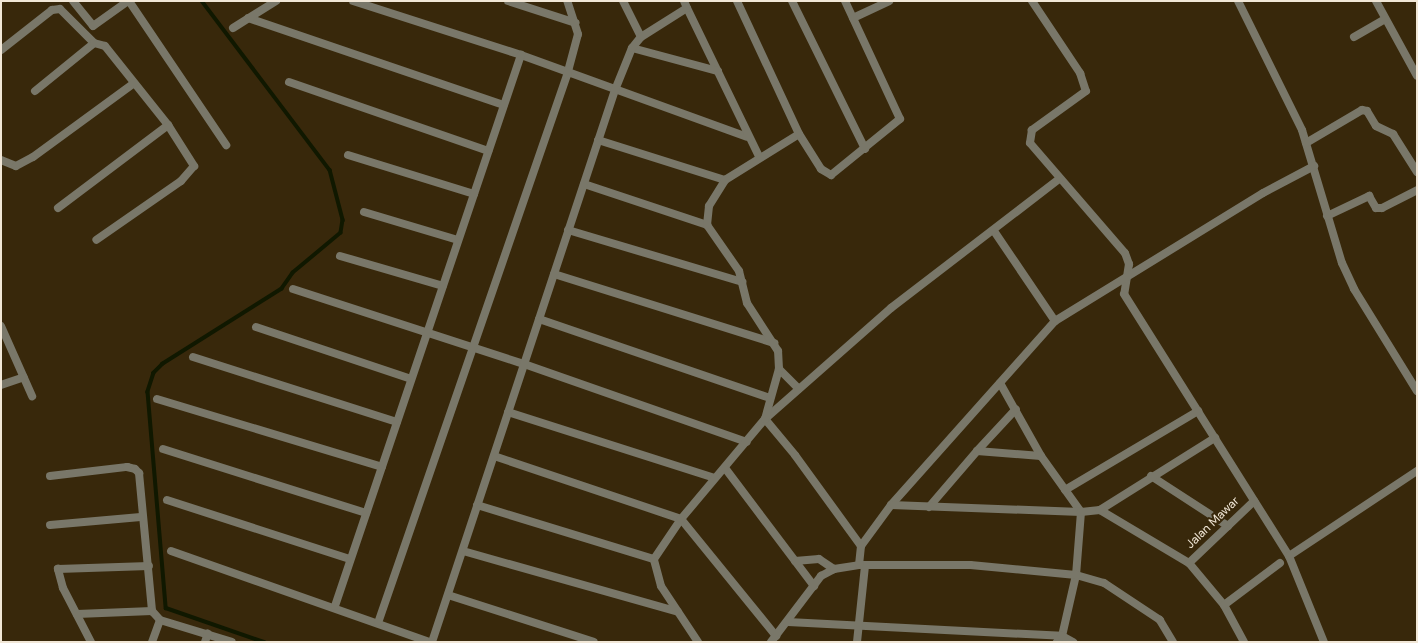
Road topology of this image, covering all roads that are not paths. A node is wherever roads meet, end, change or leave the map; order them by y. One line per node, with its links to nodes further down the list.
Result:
1 (73, 1): 2 (street)
2 (128, 1): 40 (street)
3 (276, 1): 16 (street)
4 (353, 1): 26 (street)
5 (508, 1): 19 (street)
6 (567, 1): 19 (street)
7 (623, 1): 21 (street)
8 (737, 1): 36 (street)
9 (792, 1): 41 (street)
10 (844, 1): 17 (street)
11 (889, 1): 17 (street)
12 (1032, 1): 48 (street)
13 (1238, 1): 39 (street)
14 (1377, 1): 18 (street)
15 (685, 4): 21 (street); 27 (street)
16 (248, 18): 20 (street); 34 (street)
17 (853, 18): 41 (street)
18 (1386, 19): 22 (street); 29 (street)
19 (576, 23): 28 (street)
20 (233, 28)
21 (641, 37): 24 (street)
22 (1354, 37)
23 (94, 43): 25 (street); 31 (street); 33 (street)
24 (632, 48): 27 (street); 32 (street)
25 (1, 50)
26 (521, 55): 28 (street); 34 (street)
27 (718, 71): 37 (street)
28 (567, 75): 32 (street); 73 (street)
29 (1417, 76)
30 (289, 82): 42 (street)
31 (134, 83): 35 (street); 45 (street)
32 (615, 90): 37 (street); 38 (street)
33 (35, 91)
34 (504, 105): 42 (street)
35 (168, 125): 53 (street); 59 (street)
36 (799, 134): 41 (street); 44 (street)
37 (747, 137): 44 (street)
38 (598, 140): 49 (street); 50 (street)
39 (1306, 143): 46 (street); 47 (street)
40 (226, 145)
41 (865, 149)
42 (488, 151): 52 (street)
43 (348, 155): 52 (street)
44 (759, 156): 49 (street)
45 (1, 160)
46 (1314, 166): 55 (street); 63 (street)
47 (1417, 172)
48 (1059, 179): 58 (street); 63 (street)
49 (725, 180): 56 (street)
50 (584, 184): 56 (street); 57 (street)
51 (1417, 190): 55 (street)
52 (474, 194): 60 (street)
53 (58, 208)
54 (364, 212): 60 (street)
55 (1327, 216): 82 (street)
56 (707, 225): 64 (street)
57 (568, 230): 62 (street); 64 (street)
58 (994, 231): 68 (street); 81 (street)
59 (96, 240)
60 (458, 240): 65 (street)
61 (340, 256): 65 (street)
62 (554, 274): 67 (street); 72 (street)
63 (1128, 275): 68 (street); 87 (street)
64 (742, 282): 72 (street)
65 (443, 286): 71 (street)
66 (293, 289): 71 (street)
67 (539, 319): 75 (street); 84 (street)
68 (1055, 321): 79 (street)
69 (256, 327): 78 (street)
70 (2, 331): 77 (street)
71 (427, 333): 73 (street); 78 (street)
72 (774, 343): 76 (street)
73 (474, 347): 75 (street); 138 (street)
74 (193, 357): 90 (street)
75 (524, 364): 88 (street); 92 (street)
76 (779, 369): 81 (street); 84 (street)
77 (24, 376): 80 (street); 83 (street)
78 (411, 379): 90 (street)
79 (1000, 383): 86 (street); 107 (street)
80 (1, 385)
81 (799, 388): 89 (street)
82 (1417, 391)
83 (32, 396)
84 (770, 398): 89 (street)
85 (157, 399): 97 (street)
86 (1016, 409): 94 (street); 96 (street)
87 (1198, 411): 91 (street); 103 (street)
88 (508, 412): 95 (street); 102 (street)
89 (766, 420): 92 (street); 116 (street)
90 (397, 422): 97 (street)
91 (1215, 438): 101 (street); 105 (street)
92 (747, 442): 98 (street)
93 (163, 449): 111 (street)
94 (977, 451): 96 (street); 108 (street)
95 (494, 456): 106 (street); 113 (street)
96 (1041, 456): 103 (street)
97 (382, 467): 111 (street)
98 (725, 468): 102 (street); 122 (street)
99 (1417, 471): 119 (street)
100 (50, 476): 112 (street)
101 (1151, 476): 109 (street); 115 (street)
102 (715, 478): 113 (street)
103 (1064, 490): 110 (street)
104 (167, 500): 120 (street)
105 (1254, 501): 115 (street, Jalan Mawar); 119 (street)
106 (477, 505): 118 (street); 121 (street)
107 (891, 505): 108 (street); 116 (street)
108 (929, 507): 110 (street)
109 (1100, 510): 110 (street); 123 (street)
110 (1081, 512): 128 (street)
111 (366, 513): 120 (street)
112 (141, 517): 114 (street); 126 (street)
113 (681, 519): 121 (street); 141 (street)
114 (50, 525)
115 (1228, 526): 123 (street, Jalan Mawar)
116 (861, 546): 125 (street)
117 (171, 551): 132 (street)
118 (463, 551): 130 (street); 134 (street)
119 (1289, 556): 154 (street)
120 (350, 559): 132 (street)
121 (654, 559): 134 (street)
122 (796, 561): 127 (street); 129 (street)
123 (1189, 563): 131 (street)
124 (1280, 563): 131 (street)
125 (862, 565): 127 (street); 128 (street); 139 (street)
126 (148, 566): 133 (street); 135 (street)
127 (834, 570): 129 (street)
128 (1076, 576): 142 (street); 152 (street)
129 (814, 586): 137 (street)
130 (448, 595): 147 (street); 148 (street)
131 (1224, 605): 153 (street)
132 (335, 606): 138 (street)
133 (152, 612): 135 (street); 136 (street)
134 (678, 612): 149 (street)
135 (77, 614): 143 (street)
136 (160, 620): 140 (street); 144 (street)
137 (788, 622): 139 (street); 141 (street)
138 (378, 623): 147 (street)
139 (858, 627): 142 (street); 150 (street)
140 (208, 633): 145 (street); 146 (street)
141 (774, 639)
142 (1060, 639): 151 (street)
143 (91, 642)
144 (152, 642)
145 (205, 642)
146 (232, 642)
147 (431, 642)
148 (594, 642)
149 (698, 642)
150 (857, 642)
151 (1073, 642)
152 (1173, 642)
153 (1244, 642)
154 (1324, 642)

